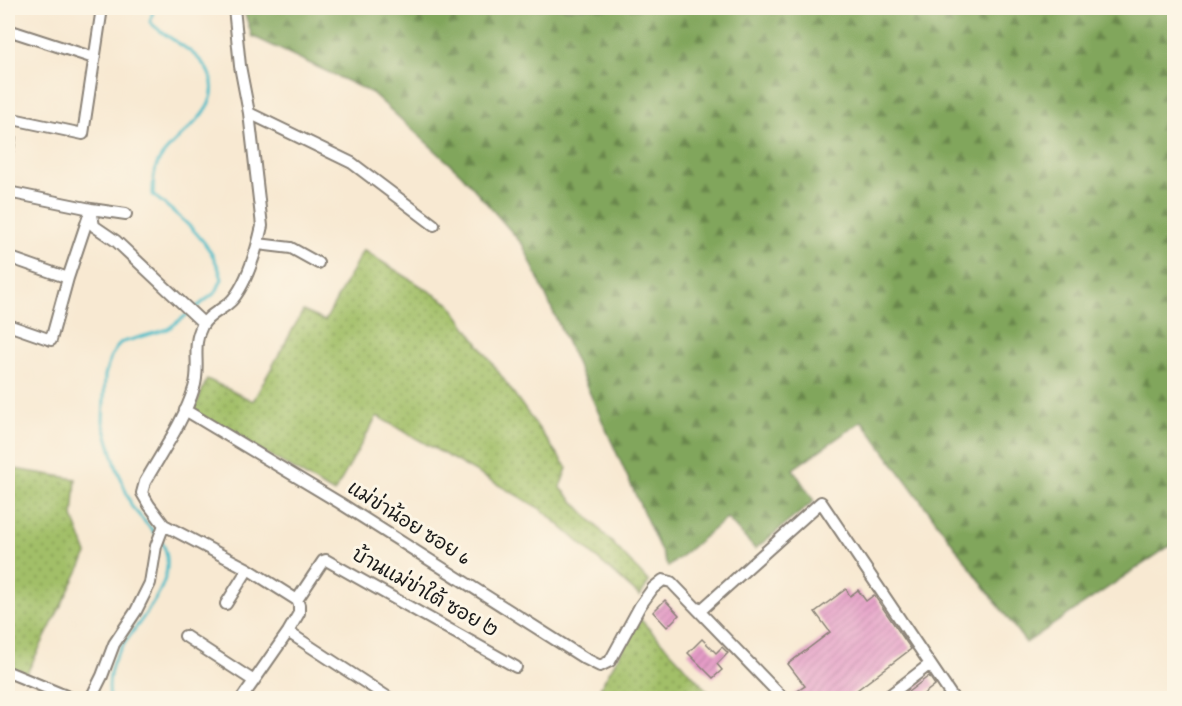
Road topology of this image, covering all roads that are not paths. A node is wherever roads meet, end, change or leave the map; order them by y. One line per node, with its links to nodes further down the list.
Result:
1 (102, 8): 4 (street)
2 (234, 8): 5 (street)
3 (8, 30): 4 (street)
4 (94, 58): 6 (street)
5 (249, 113): 10 (street); 11 (street)
6 (8, 118)
7 (8, 192): 8 (street)
8 (91, 209): 9 (street); 14 (street); 15 (street)
9 (126, 214)
10 (434, 225)
11 (258, 244): 13 (street); 15 (street)
12 (8, 257): 14 (street)
13 (318, 263)
14 (68, 278): 16 (street)
15 (200, 320): 17 (street)
16 (8, 325)
17 (185, 410): 18 (street); 22 (street, แม่ข่าน้อย ซอย 6)
18 (163, 528): 19 (street); 31 (street)
19 (248, 569): 20 (street); 21 (street)
20 (297, 600): 23 (street); 26 (street, บ้านแม่ข่าใต้ ซอย ๒)
21 (226, 603)
22 (700, 611): 25 (street); 33 (street)
23 (288, 633): 28 (street); 32 (street)
24 (185, 636): 28 (street)
25 (930, 664): 34 (street); 35 (street)
26 (516, 667)
27 (8, 672): 30 (street)
28 (254, 681): 29 (street)
29 (245, 697)
30 (71, 699)
31 (91, 699)
32 (388, 699)
33 (783, 699)
34 (886, 699)
35 (953, 699)

